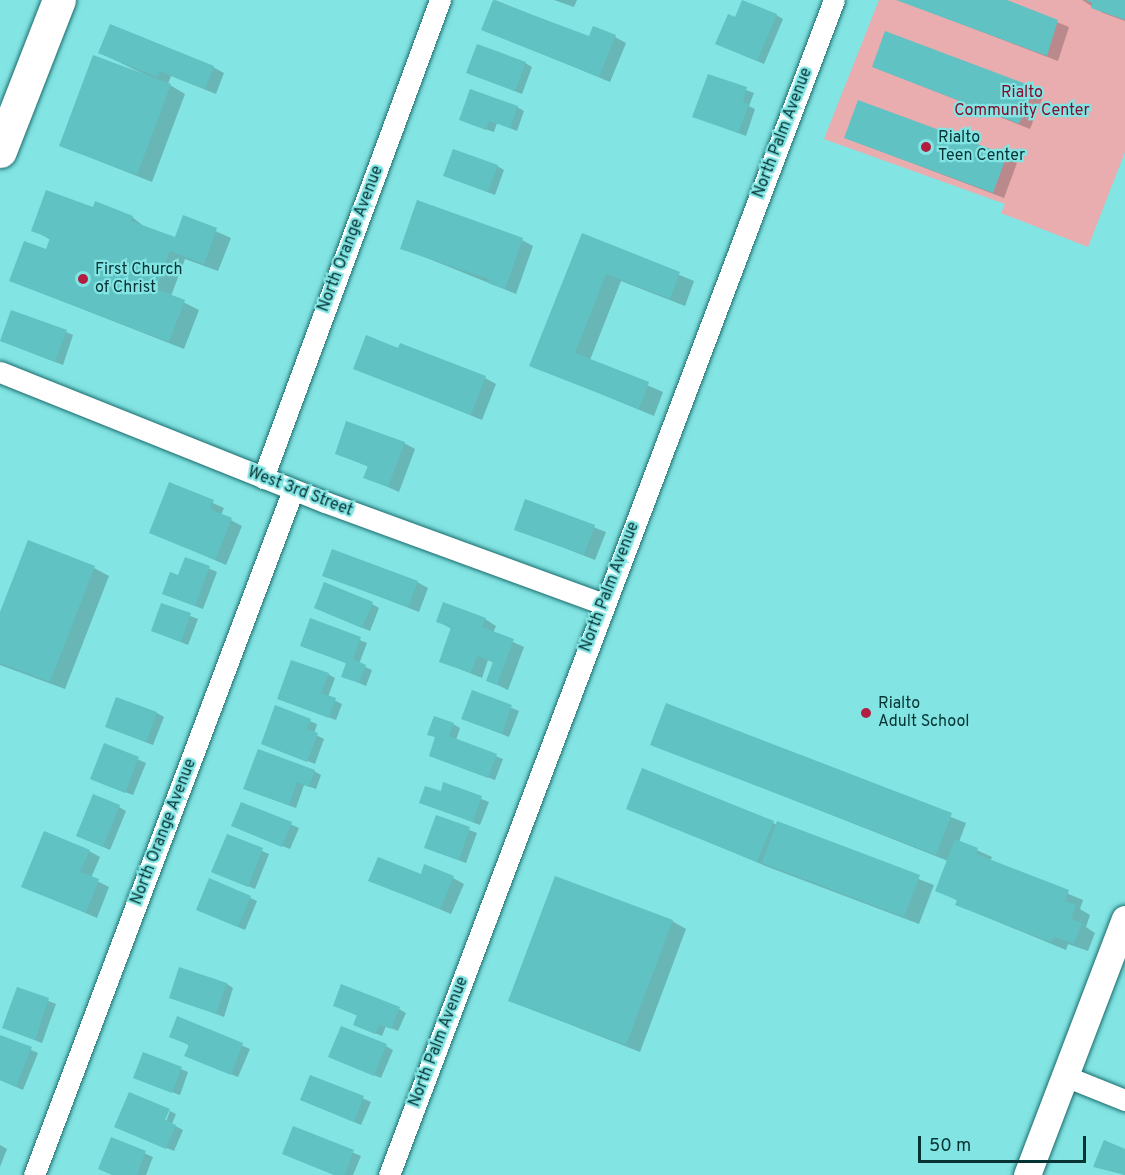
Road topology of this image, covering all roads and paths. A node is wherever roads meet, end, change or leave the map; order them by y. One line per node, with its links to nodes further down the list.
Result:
1 (59, 0): 4 (main road)
2 (440, 0): 6 (street, North Orange Avenue)
3 (834, 0): 8 (street, North Palm Avenue)
4 (0, 151)
5 (0, 372): 6 (street, West 3rd Street)
6 (263, 478): 7 (street, West 3rd Street)
7 (294, 490): 8 (street, West 3rd Street); 12 (street, North Orange Avenue)
8 (603, 604): 13 (street, North Palm Avenue)
9 (1125, 919): 10 (street)
10 (1065, 1076): 11 (street); 14 (street)
11 (1125, 1100)
12 (34, 1175)
13 (389, 1175)
14 (1027, 1175)

